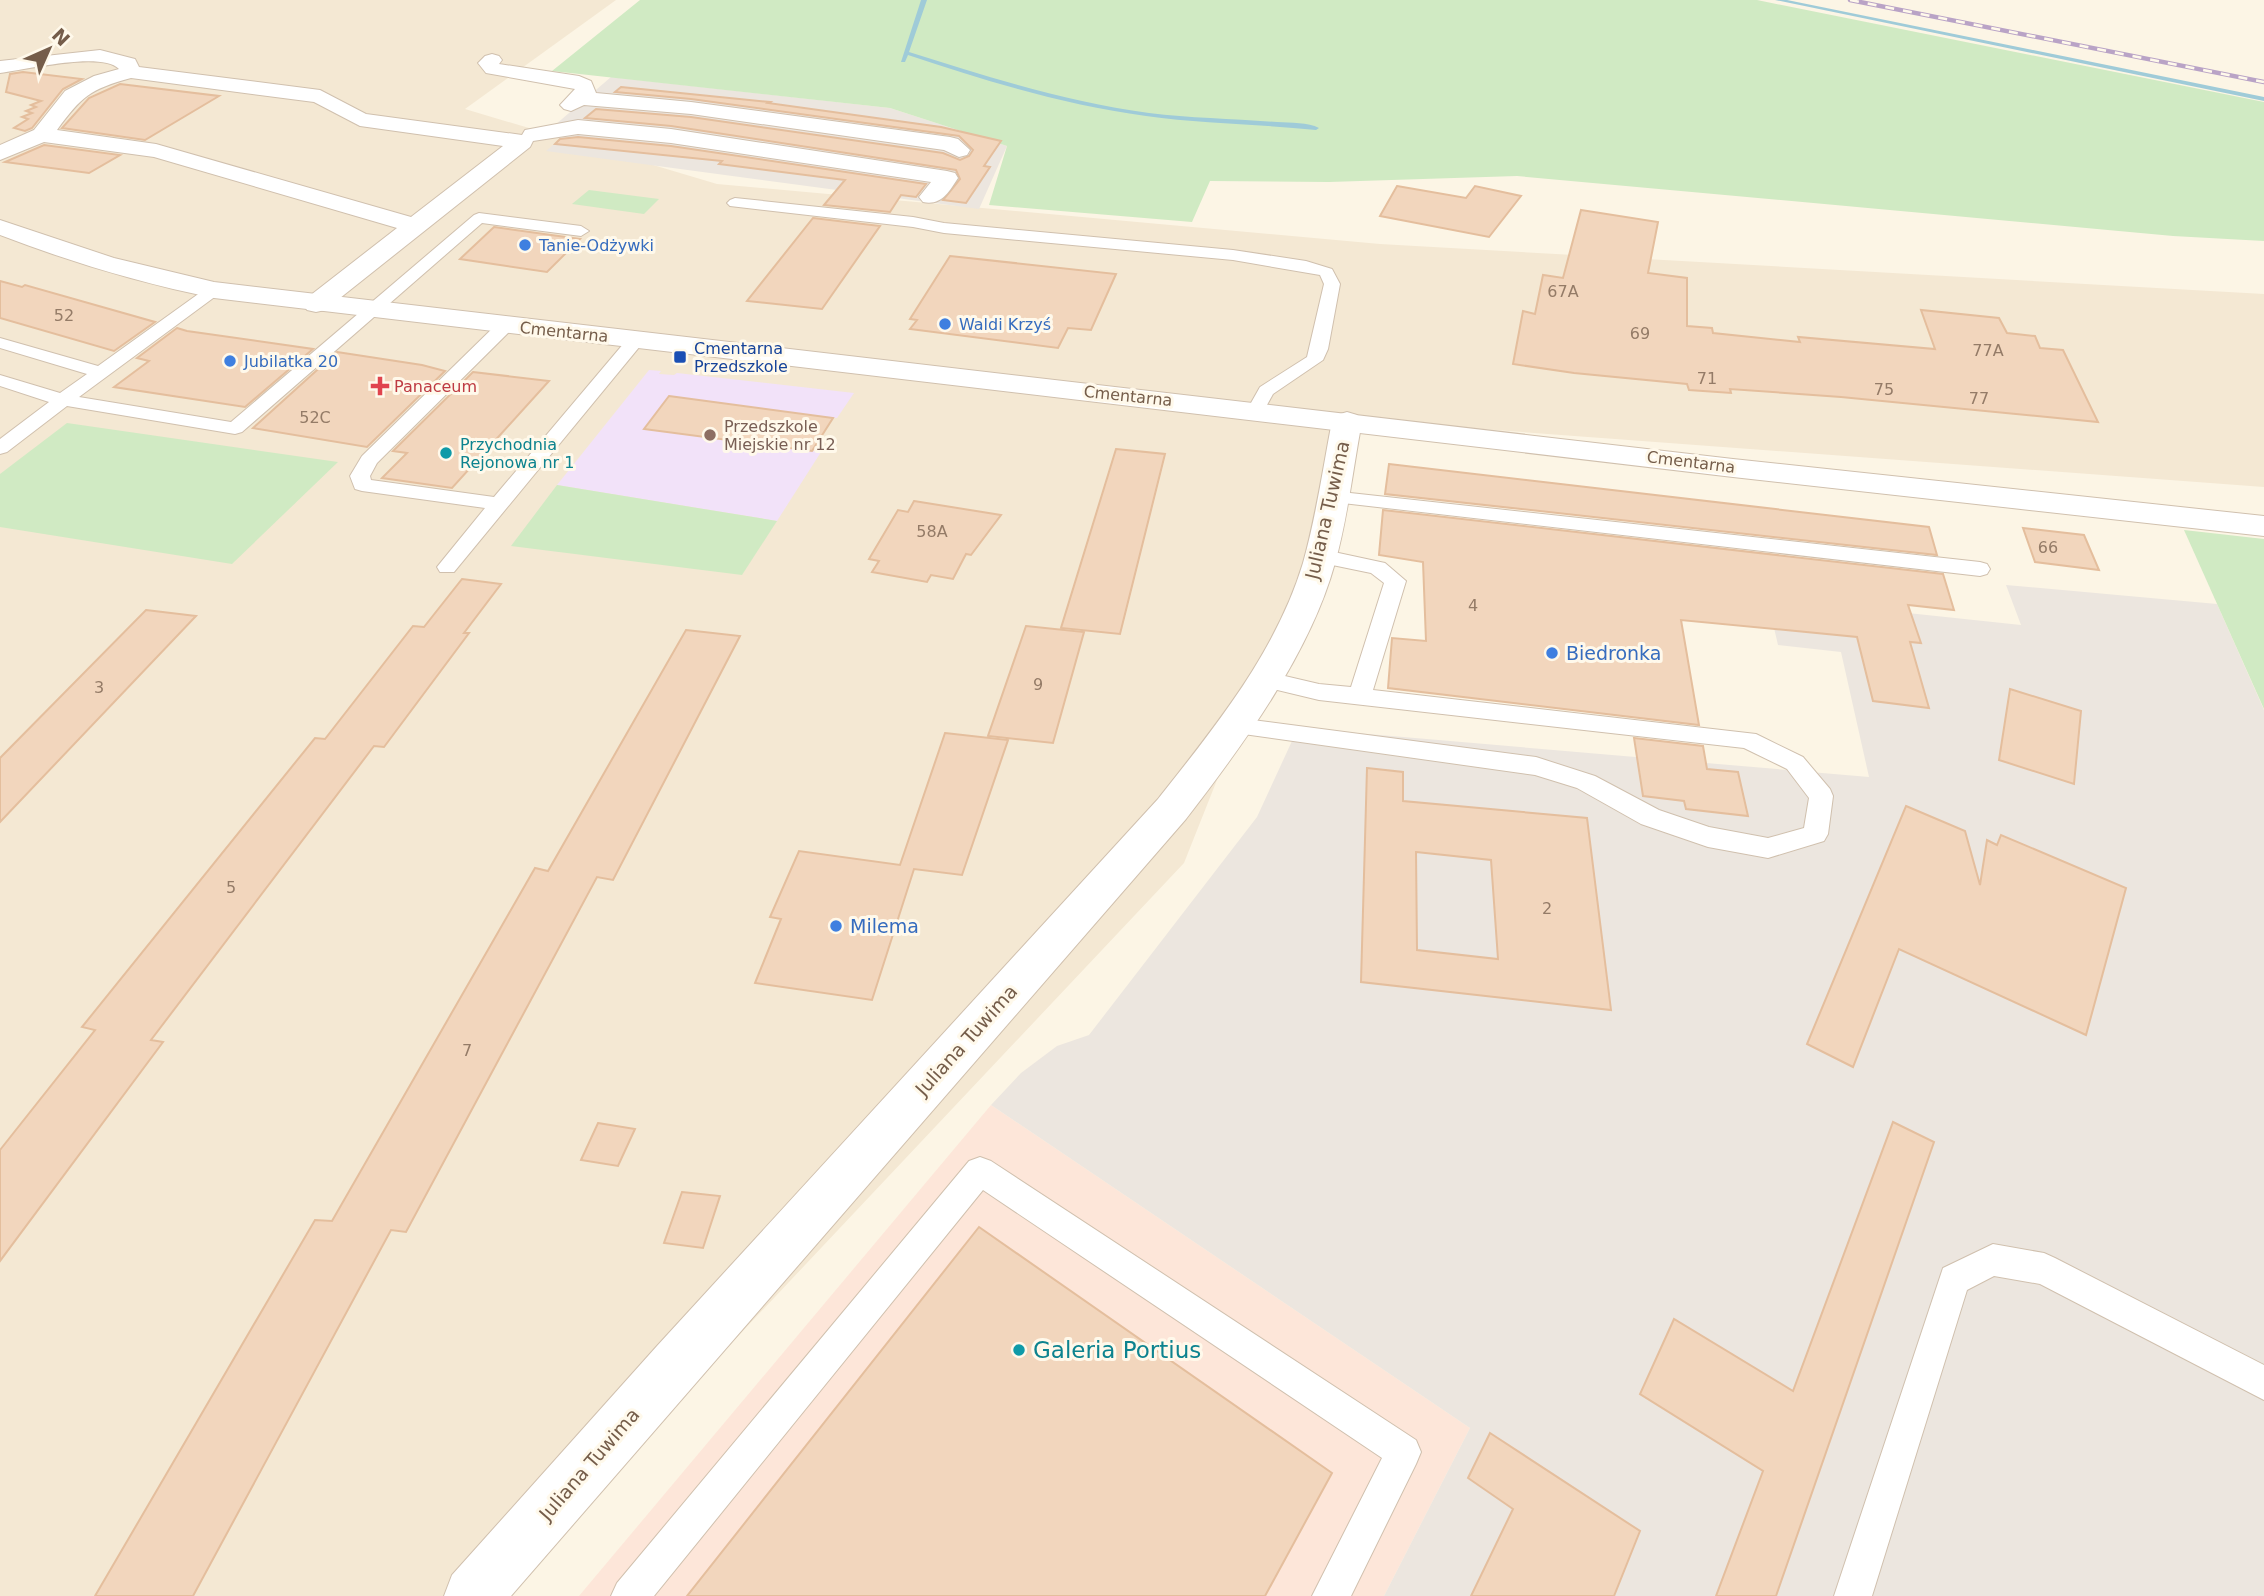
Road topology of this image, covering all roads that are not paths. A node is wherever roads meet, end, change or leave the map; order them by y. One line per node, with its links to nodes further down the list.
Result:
1 (492, 60): 4 (street)
2 (0, 66): 3 (street)
3 (130, 72): 5 (street); 6 (street)
4 (580, 98): 6 (street); 8 (street)
5 (42, 135): 7 (street); 11 (street)
6 (528, 139): 8 (street); 11 (street)
7 (0, 153)
8 (954, 164): 9 (street)
9 (931, 197)
10 (735, 203): 23 (lane)
11 (415, 226): 15 (street)
12 (0, 227): 14 (street, Cmentarna)
13 (581, 231): 16 (lane)
14 (214, 290): 15 (street, Cmentarna); 20 (lane)
15 (316, 303): 16 (street, Cmentarna)
16 (374, 310): 17 (street, Cmentarna); 22 (lane)
17 (506, 326): 18 (street, Cmentarna); 27 (lane)
18 (636, 340): 23 (street, Cmentarna); 27 (lane)
19 (0, 343): 20 (lane)
20 (100, 372): 22 (lane)
21 (0, 380): 22 (lane)
22 (63, 400): 25 (lane)
23 (1256, 410): 24 (street, Cmentarna)
24 (1346, 421): 26 (street, Juliana Tuwima); 28 (street, Cmentarna)
25 (0, 448)
26 (1332, 497): 29 (street, Juliana Tuwima); 31 (lane)
27 (499, 504): 30 (lane)
28 (2264, 526)
29 (1320, 556): 32 (street, Juliana Tuwima); 33 (lane)
30 (447, 566)
31 (1980, 569)
32 (1264, 679): 33 (lane); 34 (street, Juliana Tuwima)
33 (1359, 697): 34 (lane)
34 (1237, 726): 36 (street, Juliana Tuwima)
35 (2264, 1382): 39 (lane)
36 (473, 1596)
37 (630, 1596): 38 (lane)
38 (1331, 1596)
39 (1853, 1596)

